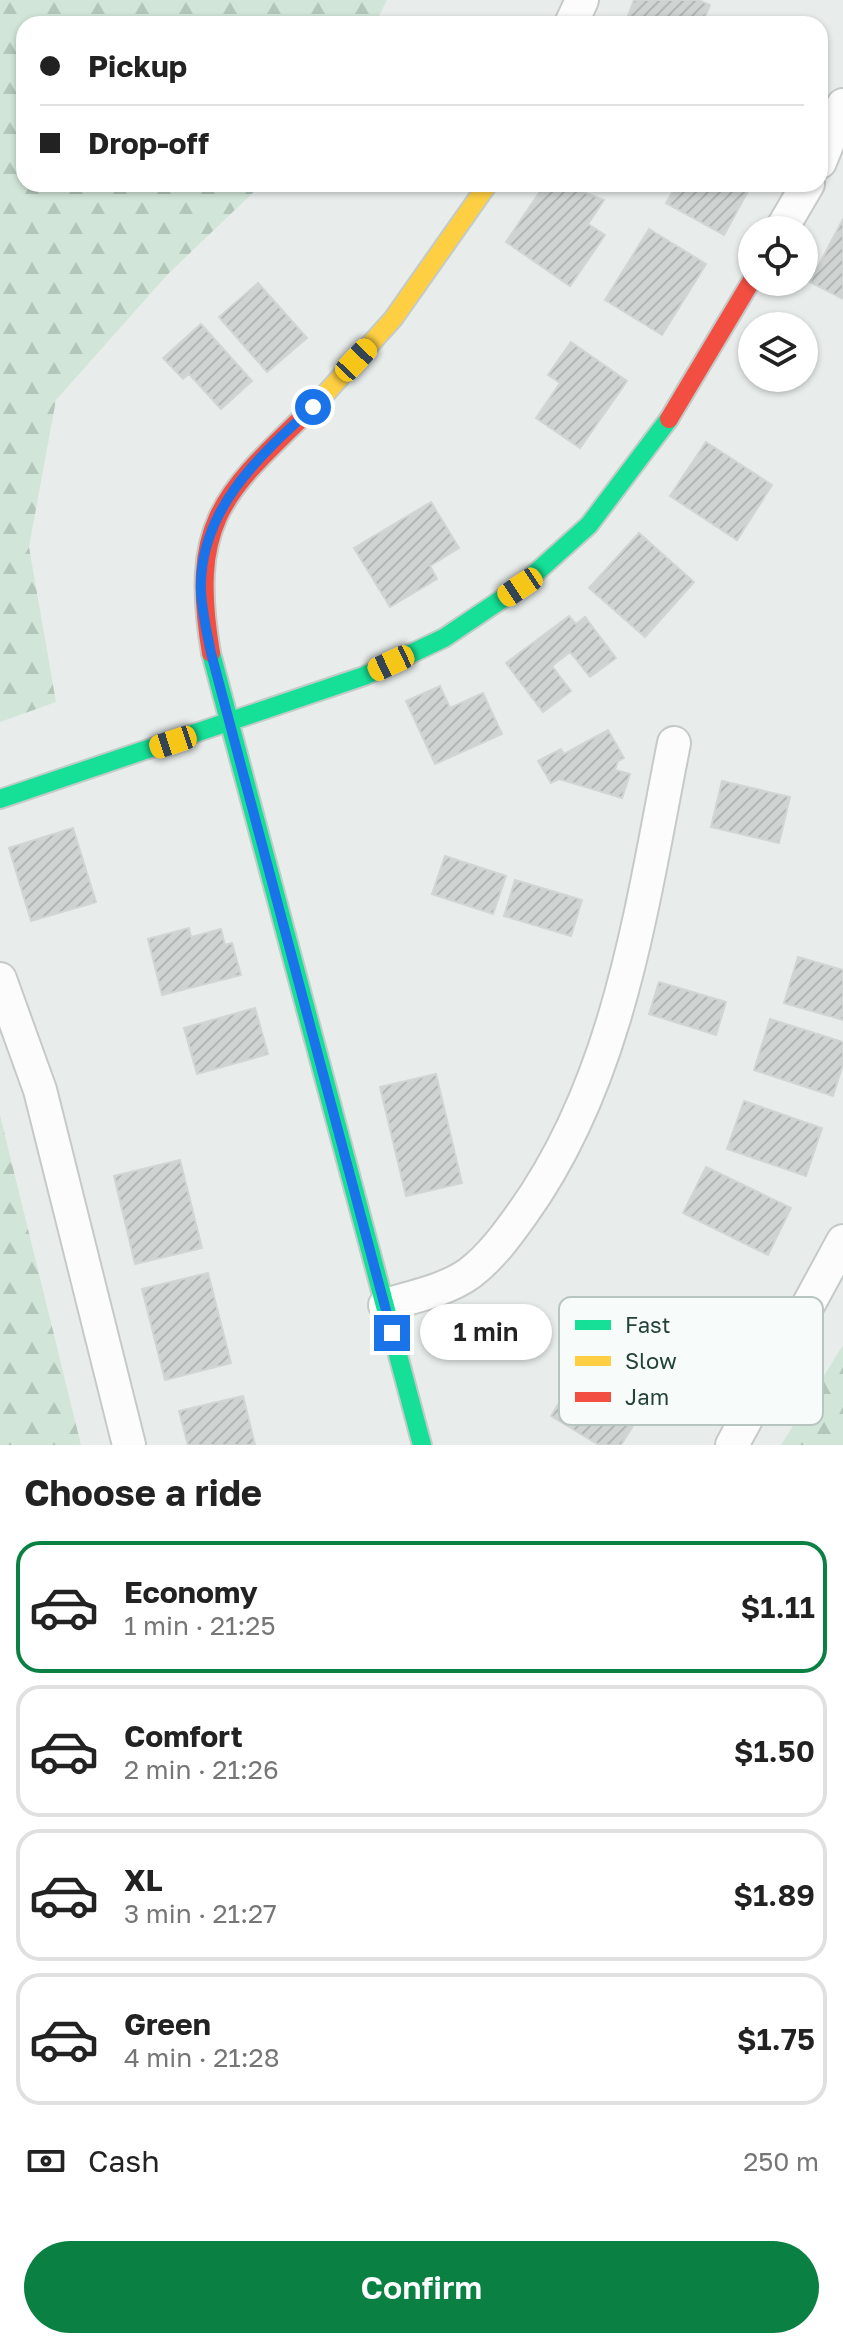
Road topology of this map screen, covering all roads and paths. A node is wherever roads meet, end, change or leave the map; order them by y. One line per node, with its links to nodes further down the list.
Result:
1 (843, 105): 2 (street)
2 (828, 142)
3 (483, 192): 7 (street)
4 (803, 192): 5 (street)
5 (789, 216)
6 (743, 296): 7 (street)
7 (230, 724): 9 (street); 13 (street)
8 (674, 743): 13 (street)
9 (0, 799)
10 (0, 979): 15 (street)
11 (843, 1241): 12 (street)
12 (813, 1297)
13 (385, 1305): 16 (street)
14 (743, 1425): 17 (street)
15 (129, 1445)
16 (422, 1445)
17 (732, 1445)

